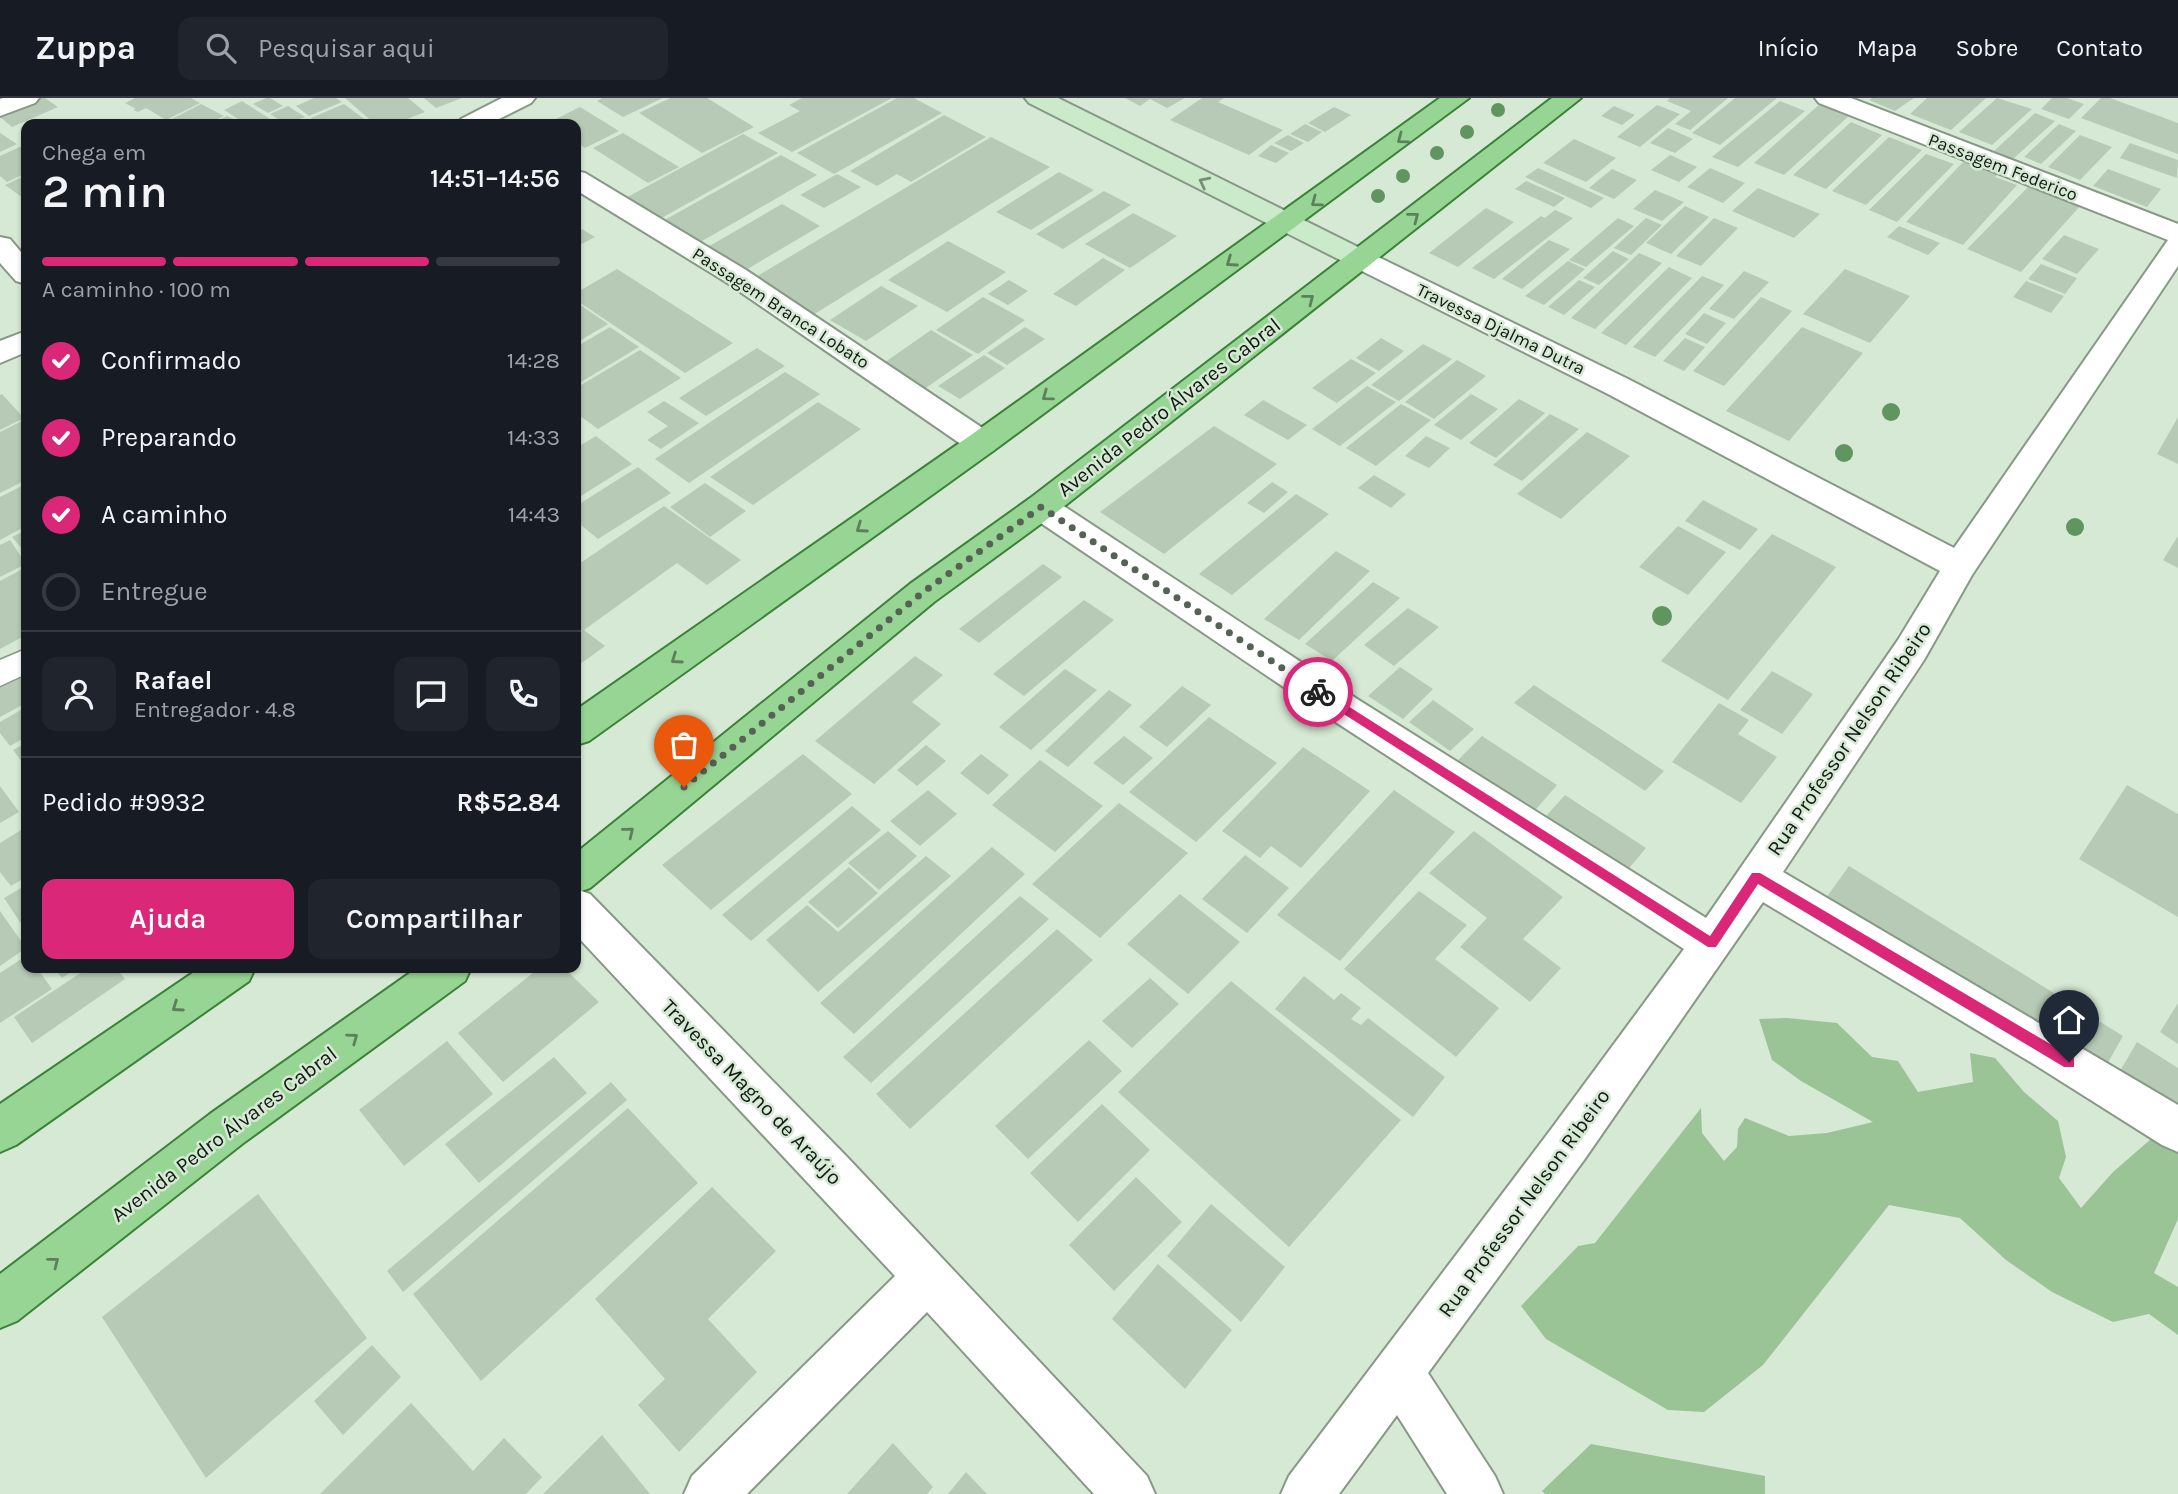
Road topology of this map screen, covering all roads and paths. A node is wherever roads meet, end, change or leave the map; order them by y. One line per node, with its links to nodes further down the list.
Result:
1 (26, 98): 7 (street)
2 (1038, 98): 10 (street, Travessa Djalma Dutra, one-way to 2)
3 (1456, 98): 10 (main road, one-way to 10)
4 (1568, 98): 14 (main road, Avenida Pedro Álvares Cabral, one-way to 4)
5 (1828, 98): 11 (street, Passagem Federico)
6 (514, 99): 8 (street)
7 (0, 108)
8 (487, 119)
9 (581, 182): 18 (street, Passagem Branca Lobato)
10 (1287, 224): 14 (street, Travessa Djalma Dutra); 18 (main road, one-way to 18)
11 (2178, 234)
12 (0, 245): 15 (street)
13 (2178, 245): 20 (street, Rua Professor Nelson Ribeiro)
14 (1360, 259): 19 (main road, Avenida Pedro Álvares Cabral, one-way to 14); 20 (street, Travessa Djalma Dutra)
15 (21, 269)
16 (21, 342): 17 (street)
17 (0, 353)
18 (982, 443): 23 (main road, one-way to 23)
19 (1041, 507): 24 (main road, Avenida Pedro Álvares Cabral, one-way to 19); 27 (street)
20 (1960, 566): 25 (street, Rua Professor Nelson Ribeiro)
21 (21, 663): 22 (lane)
22 (0, 674)
23 (581, 726)
24 (581, 872)
25 (1756, 877): 27 (street, Rua Professor Nelson Ribeiro); 31 (street)
26 (581, 912): 32 (street, Travessa Magno de Araújo)
27 (1712, 944): 34 (street, Rua Professor Nelson Ribeiro)
28 (227, 973): 30 (main road, one-way to 30)
29 (443, 973): 33 (main road, Avenida Pedro Álvares Cabral, one-way to 29)
30 (0, 1130)
31 (2178, 1130)
32 (928, 1278): 35 (street); 36 (street, Travessa Magno de Araújo)
33 (0, 1304)
34 (1399, 1373): 37 (street, Rua Professor Nelson Ribeiro); 38 (street)
35 (710, 1494)
36 (1129, 1494)
37 (1307, 1494)
38 (1477, 1494)

